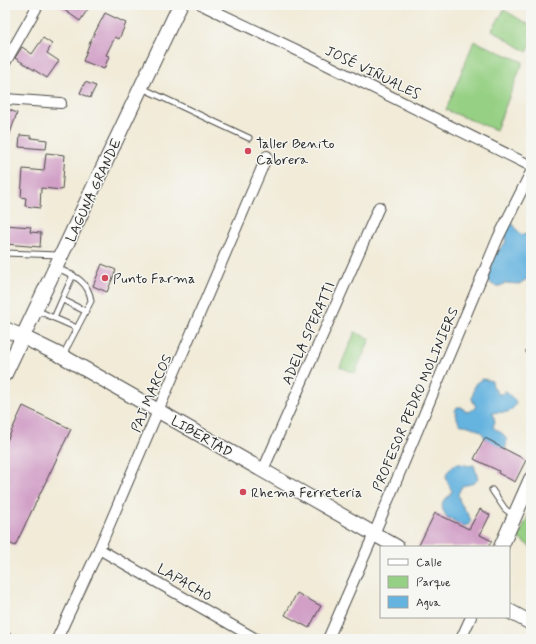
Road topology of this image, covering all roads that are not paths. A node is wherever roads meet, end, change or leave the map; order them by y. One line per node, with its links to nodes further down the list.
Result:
1 (38, 5): 4 (street)
2 (180, 5): 5 (main road, LAGUNA GRANDE)
3 (202, 5): 10 (street, JOSÉ VIÑUALES)
4 (5, 63)
5 (141, 88): 8 (lane); 14 (main road, LAGUNA GRANDE)
6 (5, 99): 7 (street)
7 (61, 104)
8 (249, 138)
9 (267, 156): 25 (street, PAI MARCOS)
10 (531, 166)
11 (531, 172): 30 (street, PROFESOR PEDRO MOLINIERS)
12 (379, 207): 26 (street, ADELA SPERATTI)
13 (5, 253): 14 (lane)
14 (59, 261): 15 (lane); 17 (main road, LAGUNA GRANDE)
15 (73, 275): 16 (lane); 18 (lane)
16 (63, 300): 18 (lane); 19 (lane)
17 (36, 310): 19 (lane); 22 (main road, LAGUNA GRANDE)
18 (85, 311): 20 (lane)
19 (54, 318): 20 (lane)
20 (77, 328): 23 (lane)
21 (5, 329): 22 (main road, LIBERTAD)
22 (23, 337): 23 (main road, LIBERTAD); 24 (main road, LAGUNA GRANDE)
23 (62, 356): 25 (main road, LIBERTAD)
24 (5, 374)
25 (159, 411): 26 (main road, LIBERTAD); 33 (street, PAI MARCOS)
26 (263, 470): 30 (main road, LIBERTAD)
27 (531, 479): 29 (main road)
28 (492, 490): 29 (lane)
29 (515, 516): 32 (main road)
30 (374, 534): 31 (main road, LIBERTAD); 41 (street, PROFESOR PEDRO MOLINIERS)
31 (395, 546)
32 (501, 546)
33 (99, 549): 39 (street, PAI MARCOS); 40 (street, LAPACHO)
34 (510, 612): 36 (main road)
35 (471, 618): 42 (street)
36 (531, 623)
37 (5, 637): 38 (street)
38 (8, 639)
39 (57, 639)
40 (256, 639)
41 (328, 639)
42 (461, 639)

